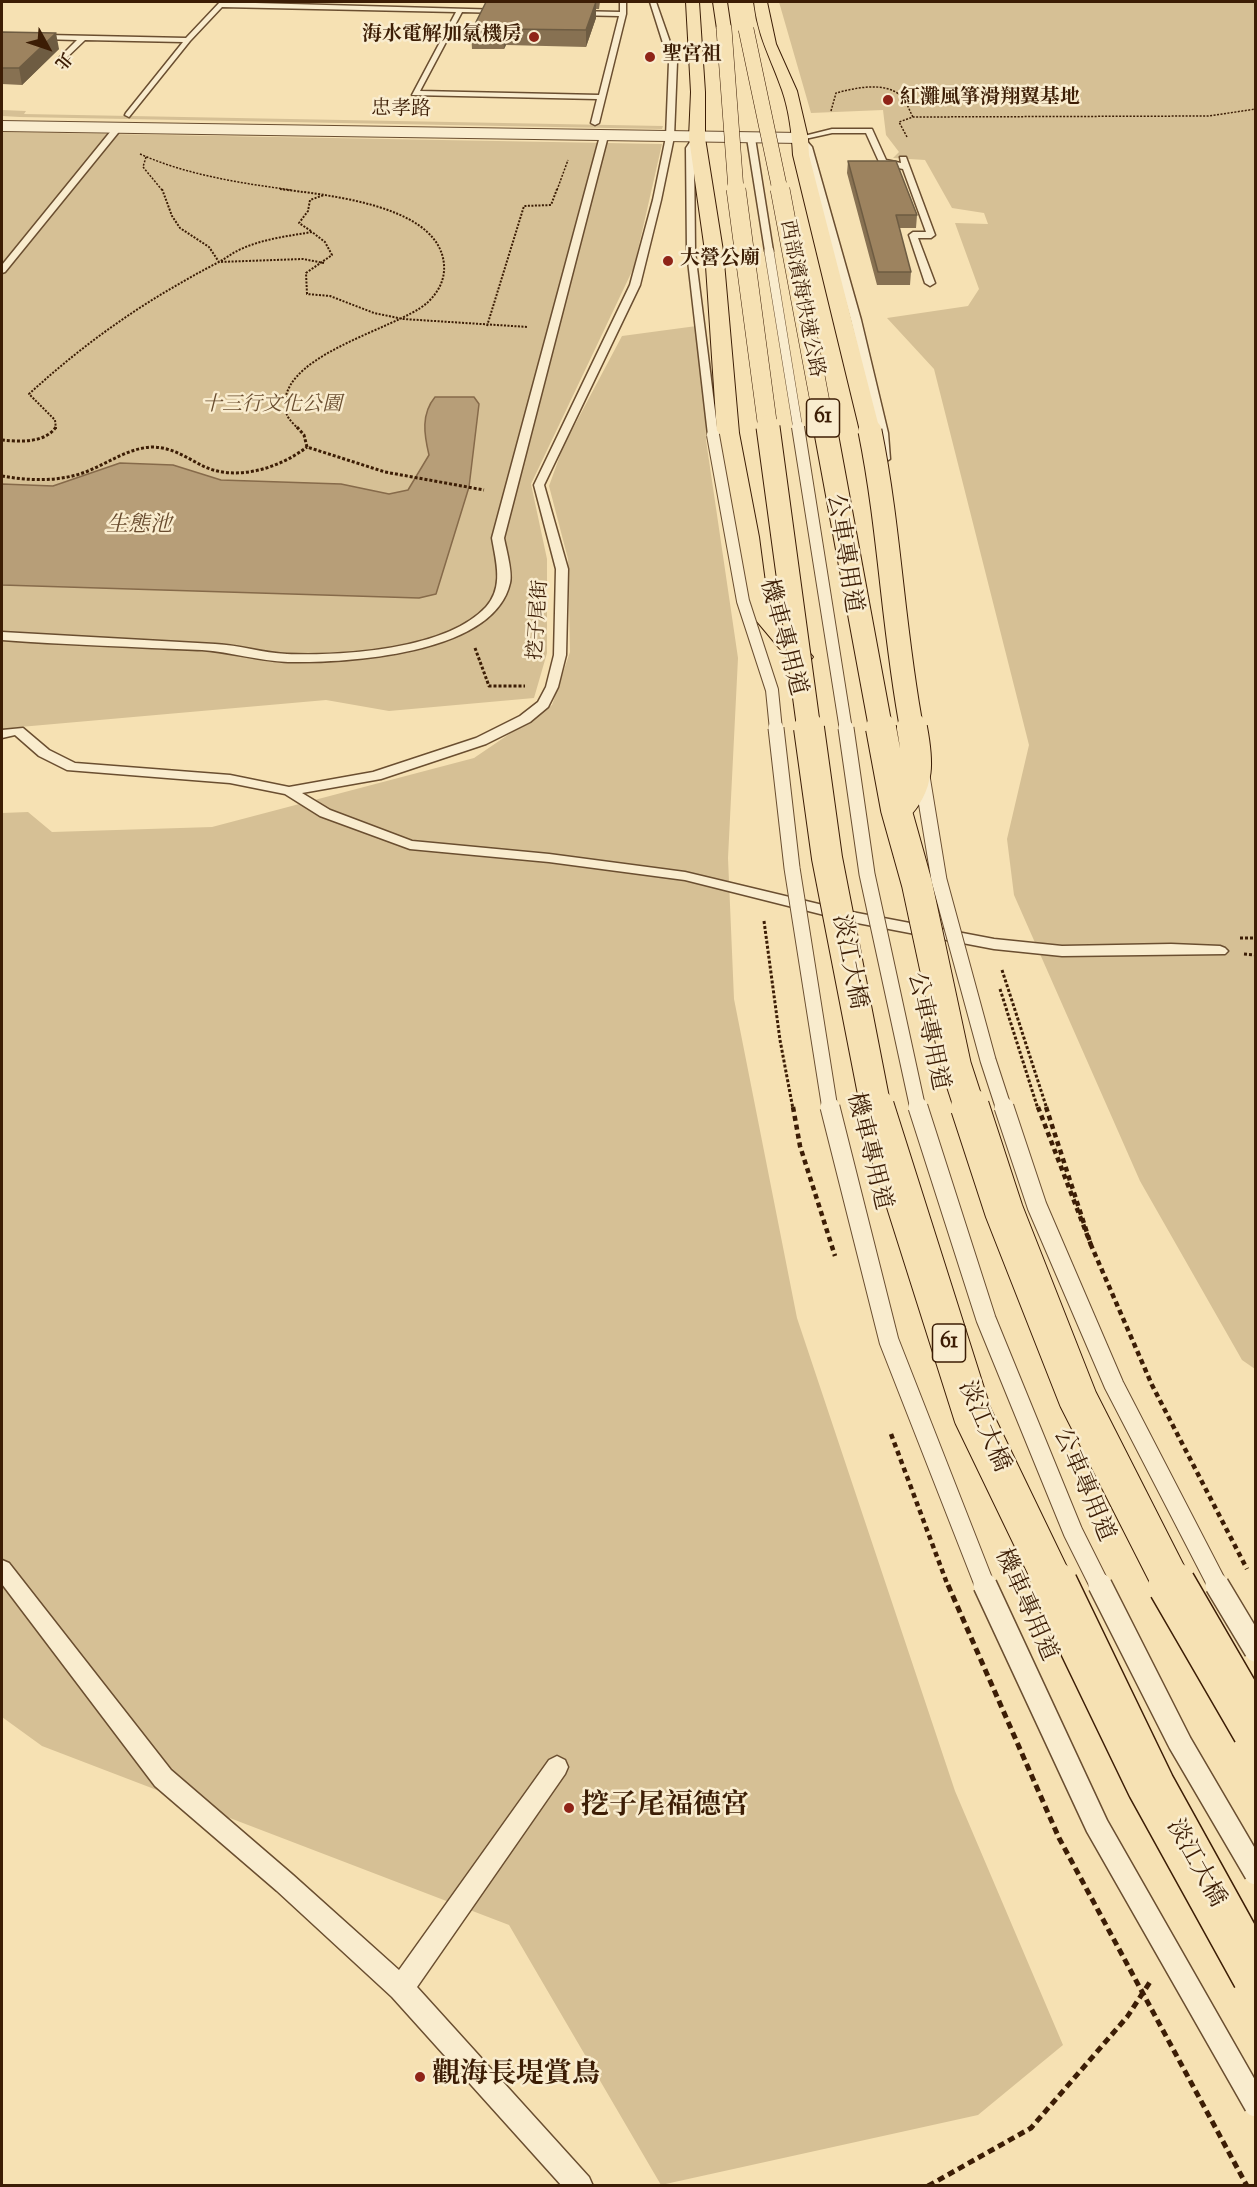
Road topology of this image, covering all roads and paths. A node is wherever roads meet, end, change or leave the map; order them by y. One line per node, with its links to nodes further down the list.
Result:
1 (416, 2): 8 (lane)
2 (622, 2): 12 (lane)
3 (653, 2): 25 (lane, 挖子尾街)
4 (692, 2): 26 (highway)
5 (720, 2): 48 (highway, 西部濱海快速公路 / 61, bridge)
6 (221, 3): 8 (lane); 15 (lane)
7 (752, 6): 28 (highway); 52 (highway, 西部濱海快速公路 / 61, bridge)
8 (412, 9): 9 (lane)
9 (460, 10): 10 (lane); 17 (lane)
10 (506, 11)
11 (565, 13): 12 (lane)
12 (623, 14): 17 (lane)
13 (2, 36): 14 (lane)
14 (83, 38): 15 (lane); 16 (lane)
15 (188, 40): 19 (lane)
16 (60, 62)
17 (602, 97): 22 (lane)
18 (1256, 109): 20 (path)
19 (129, 116)
20 (913, 117): 23 (path); 31 (path)
21 (2, 126): 24 (street, 忠孝路)
22 (599, 130): 24 (street, 忠孝路); 25 (street, 忠孝路); 41 (lane)
23 (832, 131): 28 (lane); 31 (lane)
24 (114, 134): 30 (path); 37 (lane)
25 (670, 137): 26 (street, 忠孝路); 49 (lane, 挖子尾街)
26 (697, 138): 27 (street, 忠孝路); 48 (highway); 67 (lane, 機車專用道, bridge)
27 (751, 138): 28 (street, 忠孝路); 64 (lane, 公車專用道, bridge)
28 (800, 138): 34 (highway)
29 (570, 154): 40 (path)
30 (146, 157): 32 (path); 35 (path)
31 (905, 163): 38 (lane)
32 (325, 195): 33 (path); 39 (path)
33 (312, 232): 35 (path); 36 (path)
34 (831, 249): 52 (highway, bridge); 61 (lane, bridge)
35 (219, 262): 36 (path); 42 (path)
36 (324, 263): 39 (path)
37 (2, 270)
38 (930, 283)
39 (403, 319): 40 (path); 43 (path)
40 (487, 326): 41 (path)
41 (552, 328): 46 (lane)
42 (2, 440)
43 (307, 447): 44 (path); 45 (path)
44 (2, 476)
45 (479, 489)
46 (468, 627): 47 (lane); 49 (path)
47 (2, 636)
48 (800, 657): 65 (highway, 淡江大橋 / 61, bridge)
49 (552, 687): 51 (lane, 挖子尾街)
50 (2, 734): 51 (lane, 挖子尾街)
51 (289, 791): 53 (lane)
52 (896, 808): 62 (highway, 61, bridge)
53 (762, 895): 54 (lane); 58 (path)
54 (994, 944): 55 (lane); 57 (path, bridge)
55 (1220, 951)
56 (997, 981): 57 (path, bridge)
57 (1091, 1245): 60 (path)
58 (837, 1263)
59 (2, 1569): 66 (lane)
60 (1249, 1572)
61 (1256, 1650)
62 (1256, 1730)
63 (557, 1767): 66 (lane)
64 (1256, 1872)
65 (1256, 1976)
66 (400, 1988): 68 (lane)
67 (1256, 2105)
68 (579, 2186)

